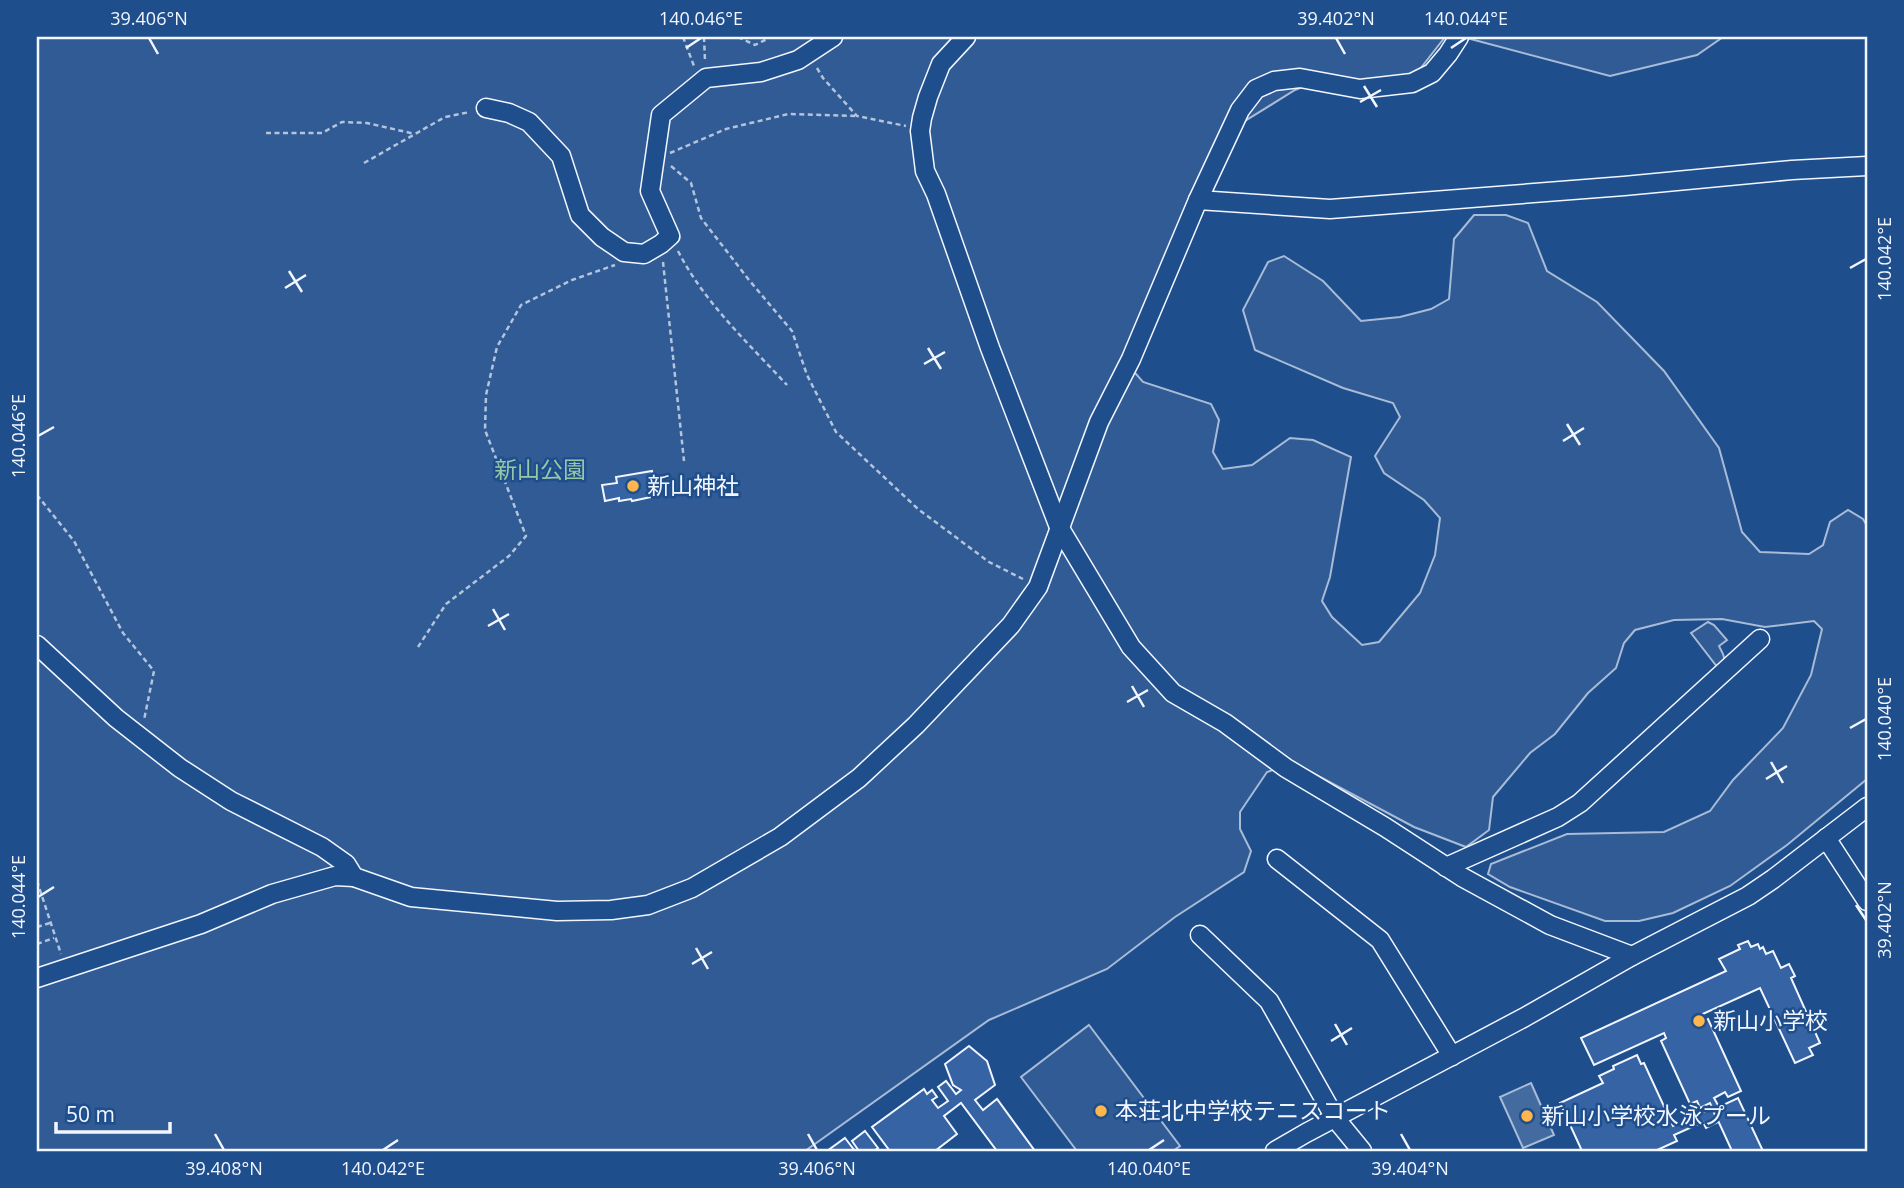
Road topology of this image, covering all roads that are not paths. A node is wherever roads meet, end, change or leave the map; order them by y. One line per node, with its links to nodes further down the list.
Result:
1 (833, 37): 4 (street)
2 (966, 37): 7 (street)
3 (1459, 37): 6 (street)
4 (486, 108)
5 (1867, 166): 6 (street)
6 (1198, 200): 7 (street)
7 (1059, 527): 13 (street); 14 (street)
8 (1760, 639): 13 (street)
9 (37, 645): 14 (street)
10 (1867, 807): 11 (street)
11 (1826, 838): 15 (street); 17 (street)
12 (1277, 859): 19 (street)
13 (1446, 867): 17 (street)
14 (354, 877): 18 (street)
15 (1867, 901)
16 (1200, 935): 20 (street)
17 (1632, 956): 19 (street)
18 (37, 978)
19 (1452, 1055): 20 (street)
20 (1335, 1118): 21 (street); 22 (street)
21 (1275, 1151)
22 (1362, 1151)

